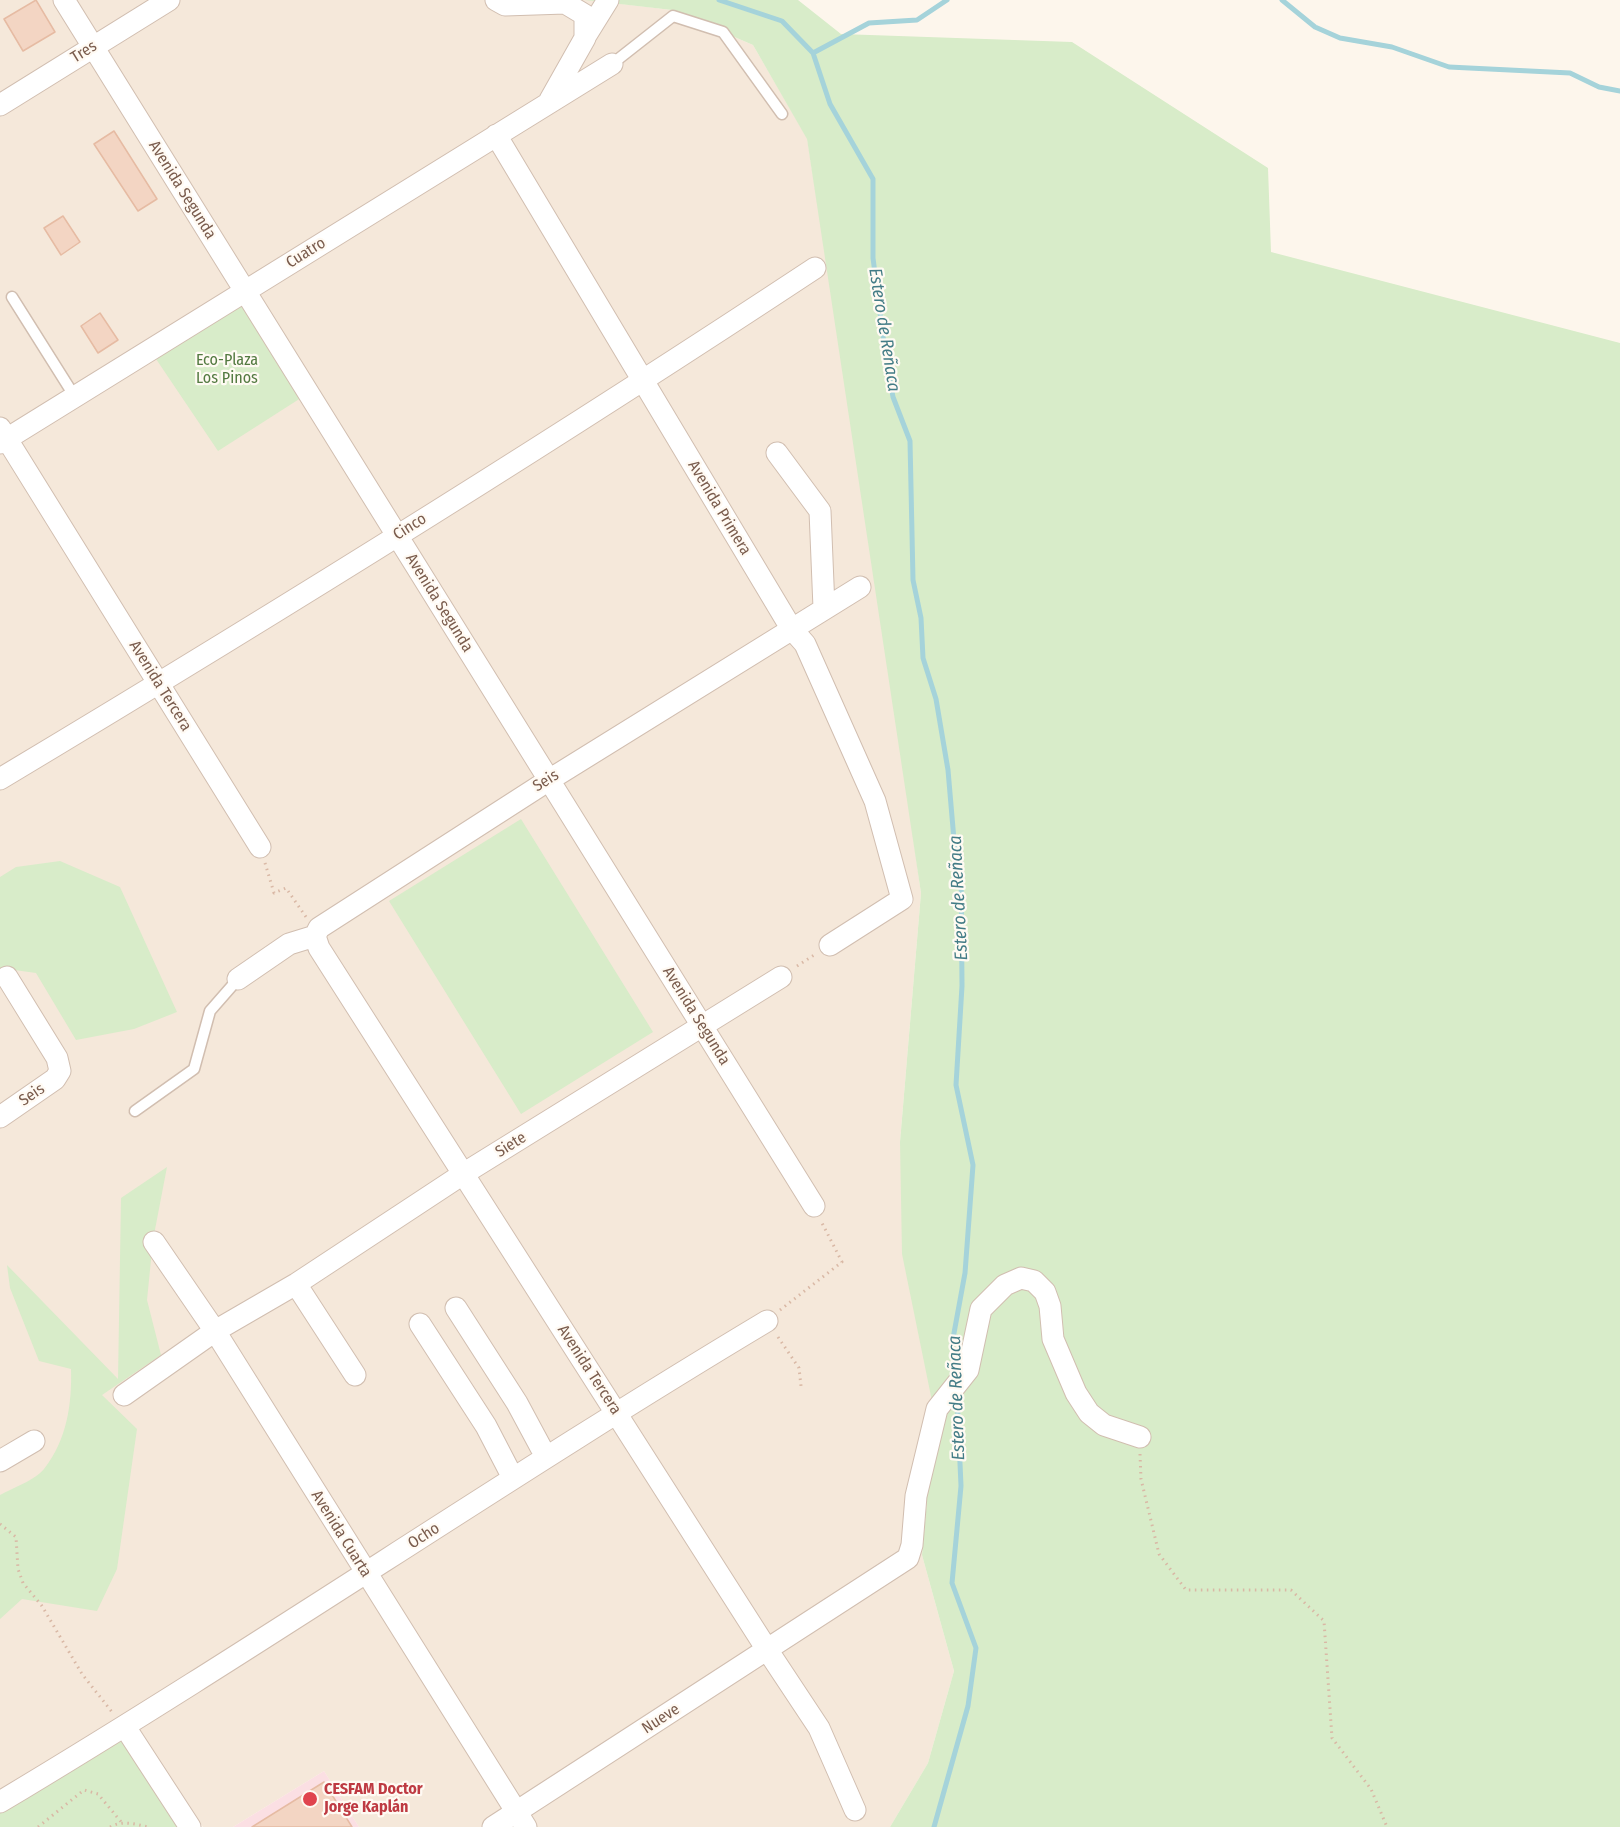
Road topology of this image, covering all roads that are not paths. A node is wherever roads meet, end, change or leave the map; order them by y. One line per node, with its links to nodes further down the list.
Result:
1 (64, 0): 6 (street, Avenida Segunda)
2 (169, 0): 6 (street, Tres)
3 (496, 0): 5 (street)
4 (608, 0): 5 (street)
5 (585, 38): 8 (street)
6 (93, 47): 9 (street, Tres); 13 (street, Avenida Segunda)
7 (612, 63): 8 (street, Cuatro); 10 (lane)
8 (549, 103): 11 (street, Cuatro)
9 (0, 105)
10 (782, 114)
11 (496, 135): 13 (street, Cuatro); 15 (street, Avenida Primera)
12 (815, 268): 15 (street, Cinco)
13 (245, 291): 16 (street, Cuatro); 19 (street, Avenida Segunda)
14 (12, 297): 16 (lane)
15 (644, 381): 19 (street, Cinco); 22 (street, Avenida Primera)
16 (75, 397): 17 (street, Cuatro)
17 (2, 436): 23 (street, Avenida Tercera)
18 (777, 453): 21 (street)
19 (397, 535): 23 (street, Cinco); 25 (street, Avenida Segunda)
20 (860, 587): 21 (street, Seis)
21 (824, 608): 22 (street, Seis)
22 (791, 628): 25 (street, Seis); 28 (street, Avenida Primera)
23 (159, 683): 24 (street, Cinco); 26 (street, Avenida Tercera)
24 (0, 778)
25 (549, 780): 27 (street, Seis); 32 (street, Avenida Segunda)
26 (260, 847)
27 (315, 933): 31 (street, Seis); 35 (street, Avenida Tercera)
28 (830, 945)
29 (7, 977): 34 (street, Seis)
30 (781, 977): 32 (street, Siete)
31 (238, 979): 33 (lane)
32 (702, 1026): 35 (street, Siete); 36 (street, Avenida Segunda)
33 (135, 1111)
34 (0, 1117)
35 (463, 1174): 38 (street, Siete); 45 (street, Avenida Tercera)
36 (814, 1206)
37 (154, 1242): 42 (street, Avenida Cuarta)
38 (296, 1284): 42 (street, Siete); 43 (street)
39 (456, 1308): 48 (street)
40 (767, 1321): 45 (street, Ocho)
41 (420, 1324): 50 (street)
42 (215, 1331): 44 (street, Siete); 51 (street, Avenida Cuarta)
43 (356, 1375)
44 (124, 1395)
45 (616, 1411): 48 (street, Ocho); 52 (street, Avenida Tercera)
46 (1140, 1437): 52 (street, Nueve)
47 (34, 1441): 49 (street)
48 (546, 1457): 50 (street, Ocho)
49 (0, 1461)
50 (513, 1478): 51 (street, Ocho)
51 (365, 1573): 53 (street, Ocho); 56 (street, Avenida Cuarta)
52 (768, 1651): 55 (street, Avenida Tercera); 56 (street, Nueve)
53 (125, 1727): 54 (street, Ocho); 57 (street)
54 (0, 1802)
55 (855, 1810)
56 (521, 1819): 58 (street, Nueve)
57 (190, 1827)
58 (493, 1827)

